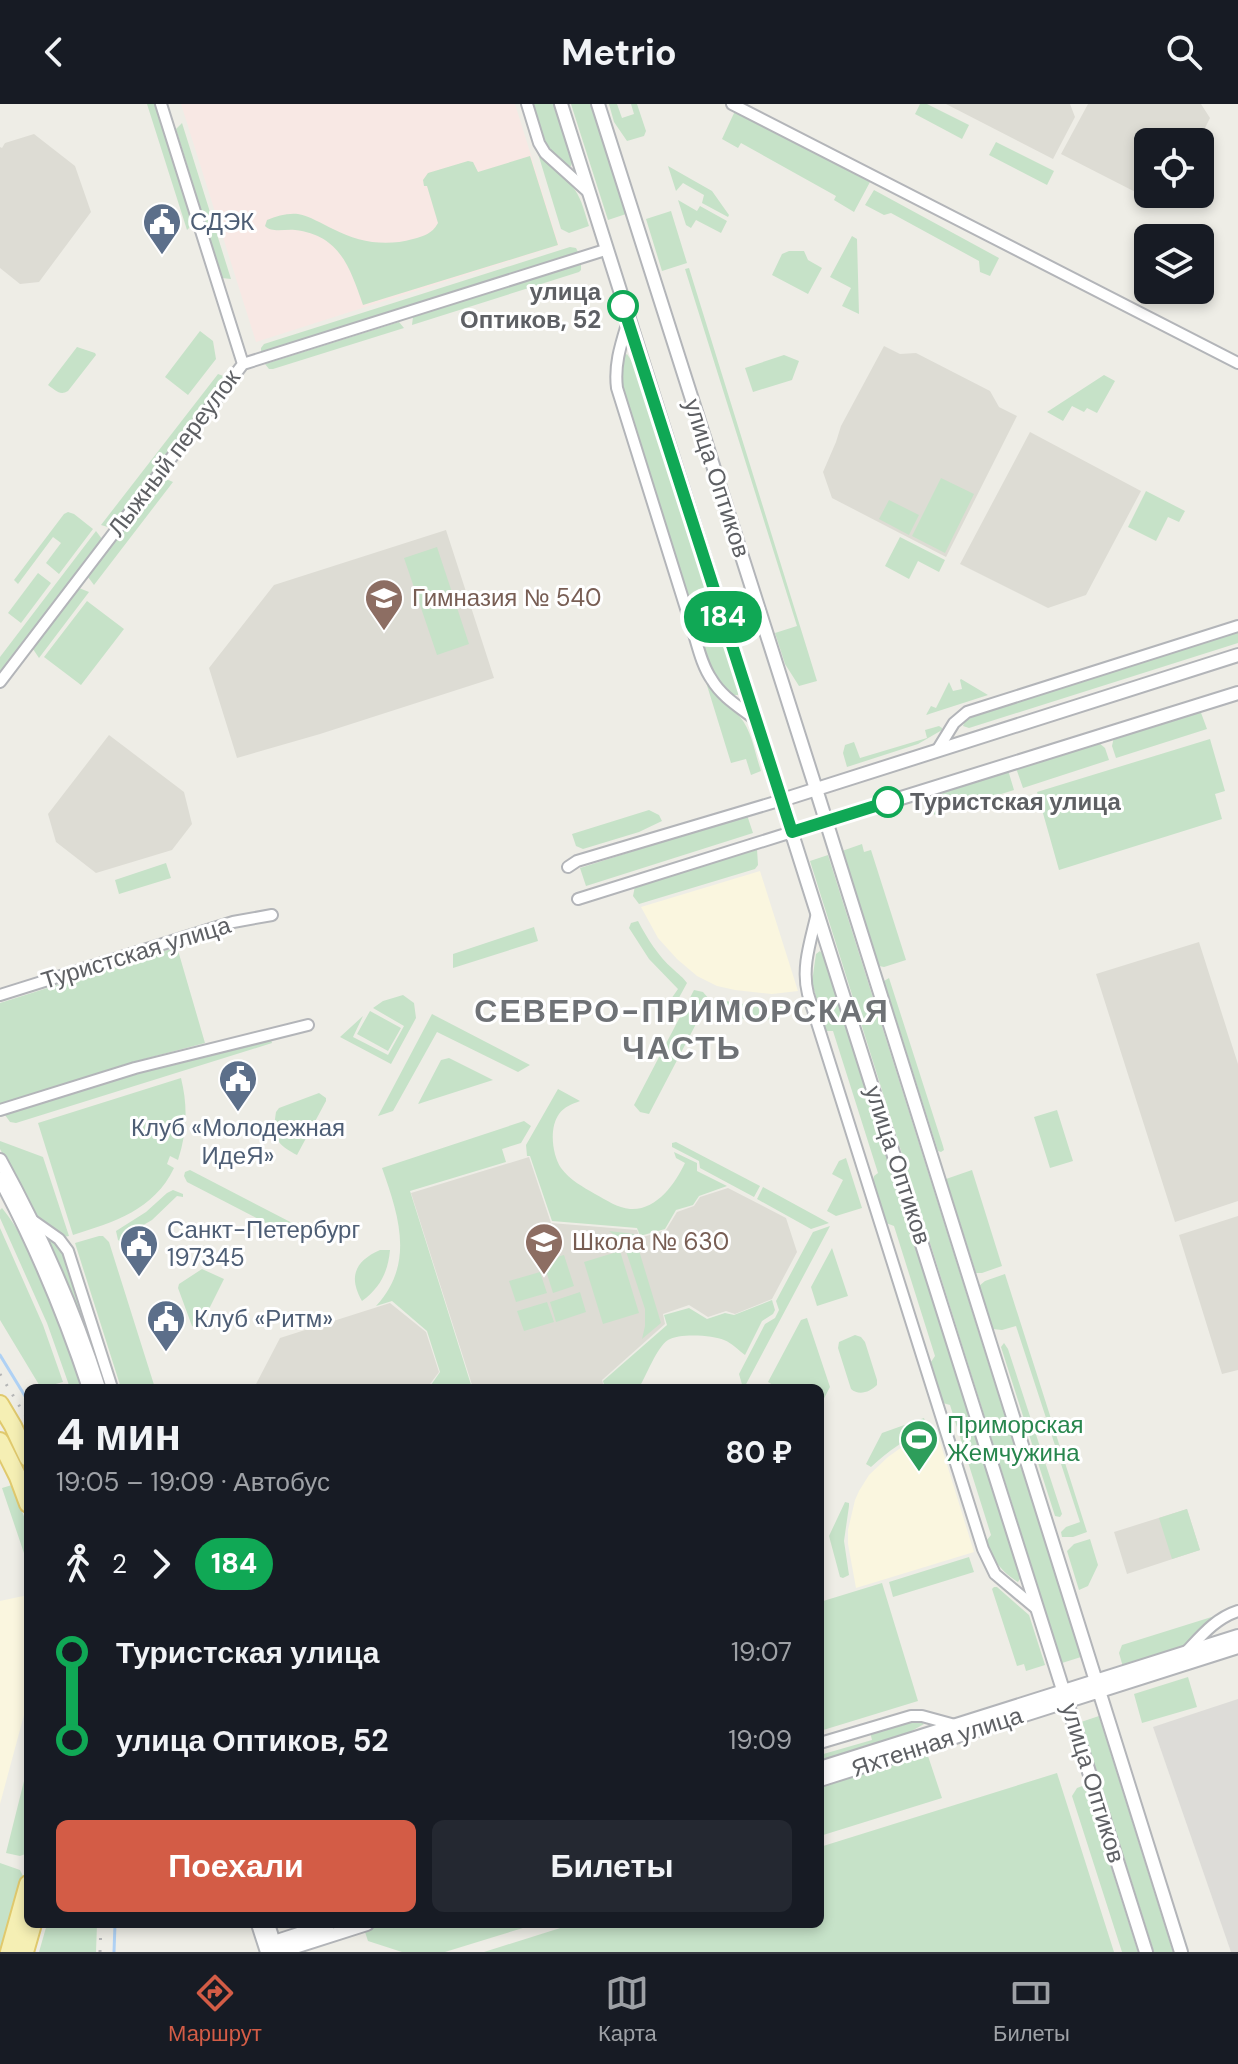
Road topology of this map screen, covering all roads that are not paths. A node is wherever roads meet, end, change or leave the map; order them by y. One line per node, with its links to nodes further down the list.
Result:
1 (161, 104): 10 (street, Лыжный переулок)
2 (527, 104): 6 (street)
3 (561, 104): 6 (street, улица Оптиков)
4 (598, 104): 17 (street, улица Оптиков)
5 (732, 104): 9 (street)
6 (586, 190): 7 (street, улица Оптиков)
7 (605, 250): 8 (street, улица Оптиков); 10 (street)
8 (628, 321): 15 (street, улица Оптиков); 15 (street)
9 (1238, 363)
10 (243, 364): 13 (street, Лыжный переулок)
11 (1238, 626): 16 (street)
12 (1238, 655): 16 (street)
13 (0, 682)
14 (1238, 693): 19 (street)
15 (756, 720): 18 (street, улица Оптиков)
16 (938, 749): 17 (street)
17 (816, 789): 18 (street); 19 (street, улица Оптиков)
18 (782, 800): 20 (street, улица Оптиков); 21 (street)
19 (826, 821): 20 (street); 43 (street, улица Оптиков)
20 (792, 832): 22 (street); 23 (street, улица Оптиков)
21 (568, 867)
22 (578, 899)
23 (817, 911): 38 (street, улица Оптиков); 38 (street)
24 (272, 915): 25 (street, Туристская улица)
25 (0, 995)
26 (308, 1025): 27 (street)
27 (0, 1110)
28 (0, 1160): 30 (street)
29 (0, 1179): 31 (street)
30 (32, 1220): 32 (street); 33 (street)
31 (88, 1384)
32 (98, 1384)
33 (111, 1384)
34 (0, 1404): 36 (main road)
35 (0, 1441): 37 (main road)
36 (24, 1449)
37 (24, 1493)
38 (1039, 1610): 44 (street, улица Оптиков)
39 (1238, 1611): 42 (street)
40 (1238, 1636): 42 (street, Яхтенная улица)
41 (1238, 1647): 43 (street, Яхтенная улица)
42 (1185, 1653): 43 (street, Яхтенная улица)
43 (1098, 1686): 44 (street, Яхтенная улица); 59 (street, улица Оптиков)
44 (1066, 1696): 45 (street, Яхтенная улица); 48 (street, Яхтенная улица); 58 (street, улица Оптиков)
45 (955, 1725): 46 (street); 47 (street, Яхтенная улица)
46 (824, 1742)
47 (824, 1767)
48 (824, 1779)
49 (24, 1898): 56 (main road)
50 (32, 1928): 57 (main road)
51 (260, 1928): 55 (street)
52 (269, 1928): 55 (street)
53 (320, 1928): 55 (street)
54 (353, 1928): 55 (street)
55 (273, 1950)
56 (9, 1952)
57 (25, 1952)
58 (1146, 1952)
59 (1181, 1952)

